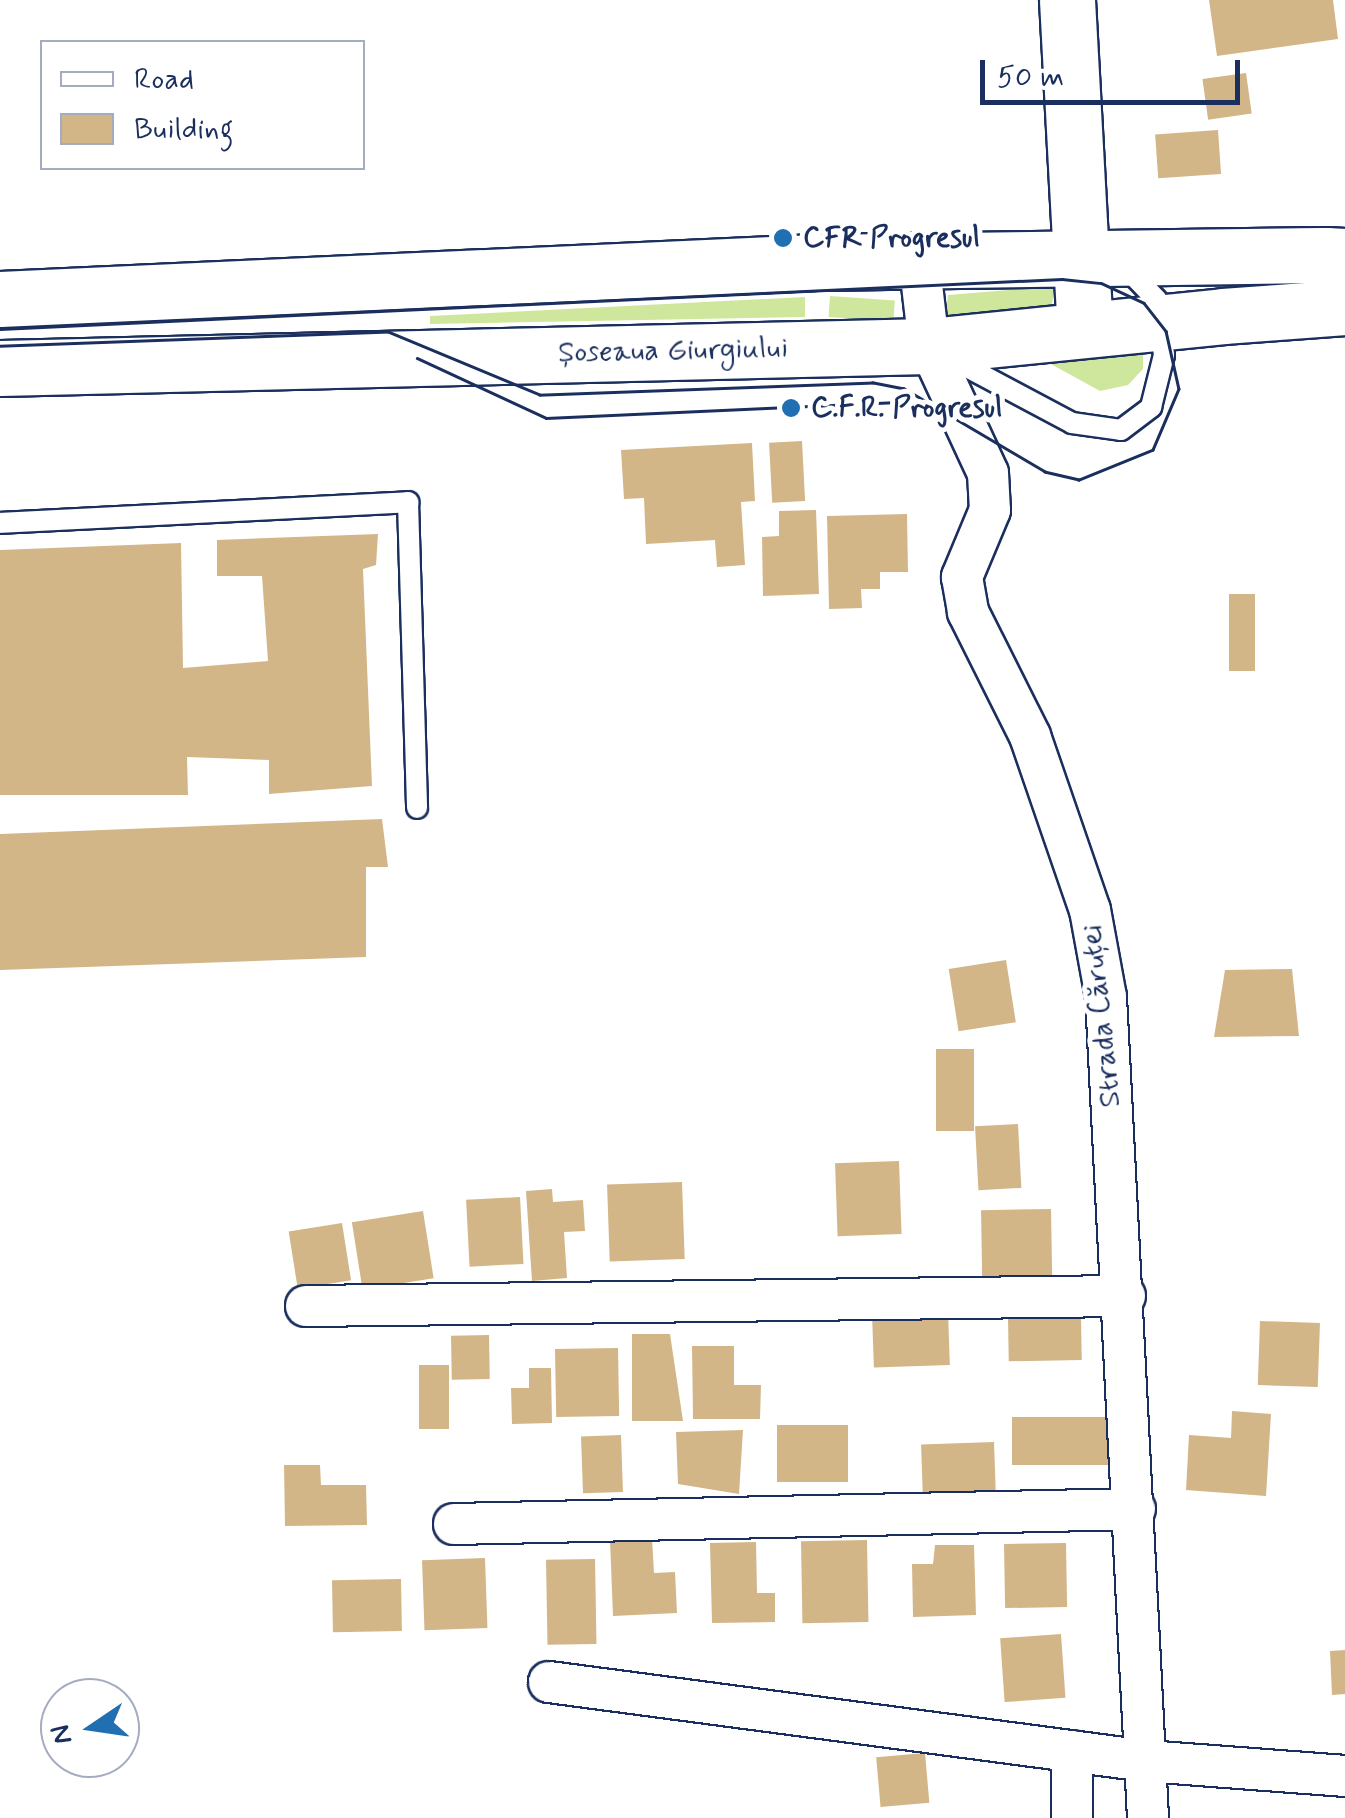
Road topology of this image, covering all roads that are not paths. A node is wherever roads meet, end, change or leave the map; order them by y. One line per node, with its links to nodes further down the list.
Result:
1 (1066, 0): 3 (main road)
2 (1339, 252): 3 (main road); 8 (street)
3 (1088, 256): 4 (main road); 9 (lane); 10 (main road)
4 (919, 259): 5 (main road); 11 (street, Strada Căruței)
5 (322, 288): 6 (main road); 12 (main road)
6 (0, 299)
7 (1345, 307): 8 (main road, Șoseaua Giurgiului)
8 (1223, 316): 9 (main road, Șoseaua Giurgiului)
9 (1161, 320): 10 (main road, Șoseaua Giurgiului); 11 (lane)
10 (1085, 329): 11 (main road, Șoseaua Giurgiului)
11 (929, 346): 12 (main road, Șoseaua Giurgiului); 16 (street, Strada Căruței)
12 (328, 355): 13 (main road, Șoseaua Giurgiului)
13 (0, 368)
14 (0, 523): 15 (lane)
15 (417, 808)
16 (1125, 1296): 17 (street); 18 (street, Strada Căruței)
17 (306, 1306)
18 (1135, 1509): 19 (street); 22 (street, Strada Căruței)
19 (454, 1524)
20 (549, 1682): 21 (street)
21 (1072, 1751): 22 (street); 24 (street)
22 (1146, 1761): 23 (street); 25 (street, Strada Căruței)
23 (1345, 1776)
24 (1072, 1818)
25 (1148, 1818)

